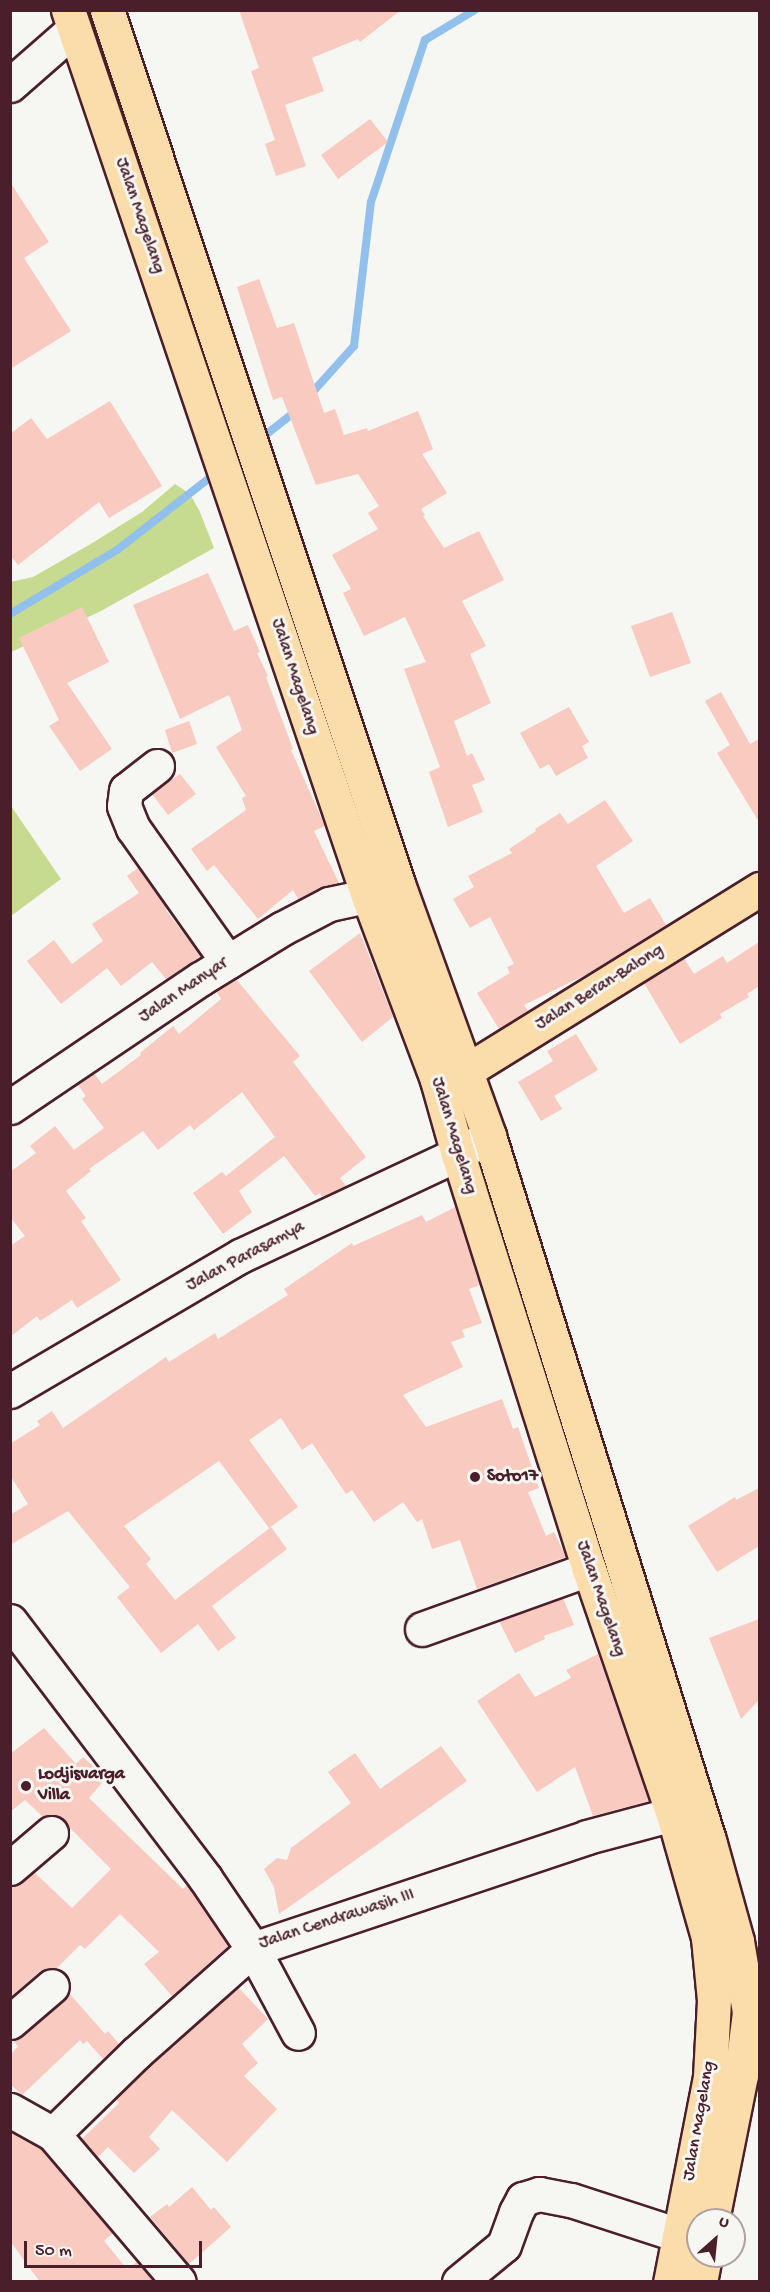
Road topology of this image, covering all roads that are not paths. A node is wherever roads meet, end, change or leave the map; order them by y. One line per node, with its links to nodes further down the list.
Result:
1 (110, 12): 8 (main road, Jalan Magelang)
2 (71, 20): 3 (street); 6 (main road, Jalan Magelang)
3 (10, 85)
4 (157, 766): 7 (street)
5 (759, 889): 8 (main road, Jalan Beran-Balong)
6 (368, 896): 7 (street, Jalan Manyar); 8 (main road, Jalan Magelang)
7 (228, 962): 9 (street, Jalan Manyar)
8 (452, 1075): 10 (main road, Jalan Magelang); 11 (main road, Jalan Magelang)
9 (11, 1105)
10 (489, 1137): 11 (street, Jalan Parasamya); 25 (main road, Jalan Magelang)
11 (458, 1154): 12 (street, Jalan Parasamya); 13 (main road, Jalan Magelang)
12 (10, 1391)
13 (589, 1569): 15 (street); 16 (main road, Jalan Magelang)
14 (10, 1621): 19 (street, Jalan Cendrawasih III)
15 (422, 1629)
16 (673, 1814): 19 (street, Jalan Cendrawasih III); 26 (main road, Jalan Magelang)
17 (51, 1833): 18 (street)
18 (10, 1868)
19 (253, 1949): 22 (street); 24 (street)
20 (52, 1986): 21 (street)
21 (10, 2022)
22 (298, 2034)
23 (10, 2110): 24 (street)
24 (53, 2133): 27 (street)
25 (714, 2208)
26 (679, 2235): 28 (street); 29 (main road, Jalan Magelang)
27 (179, 2282)
28 (459, 2282)
29 (670, 2282)

